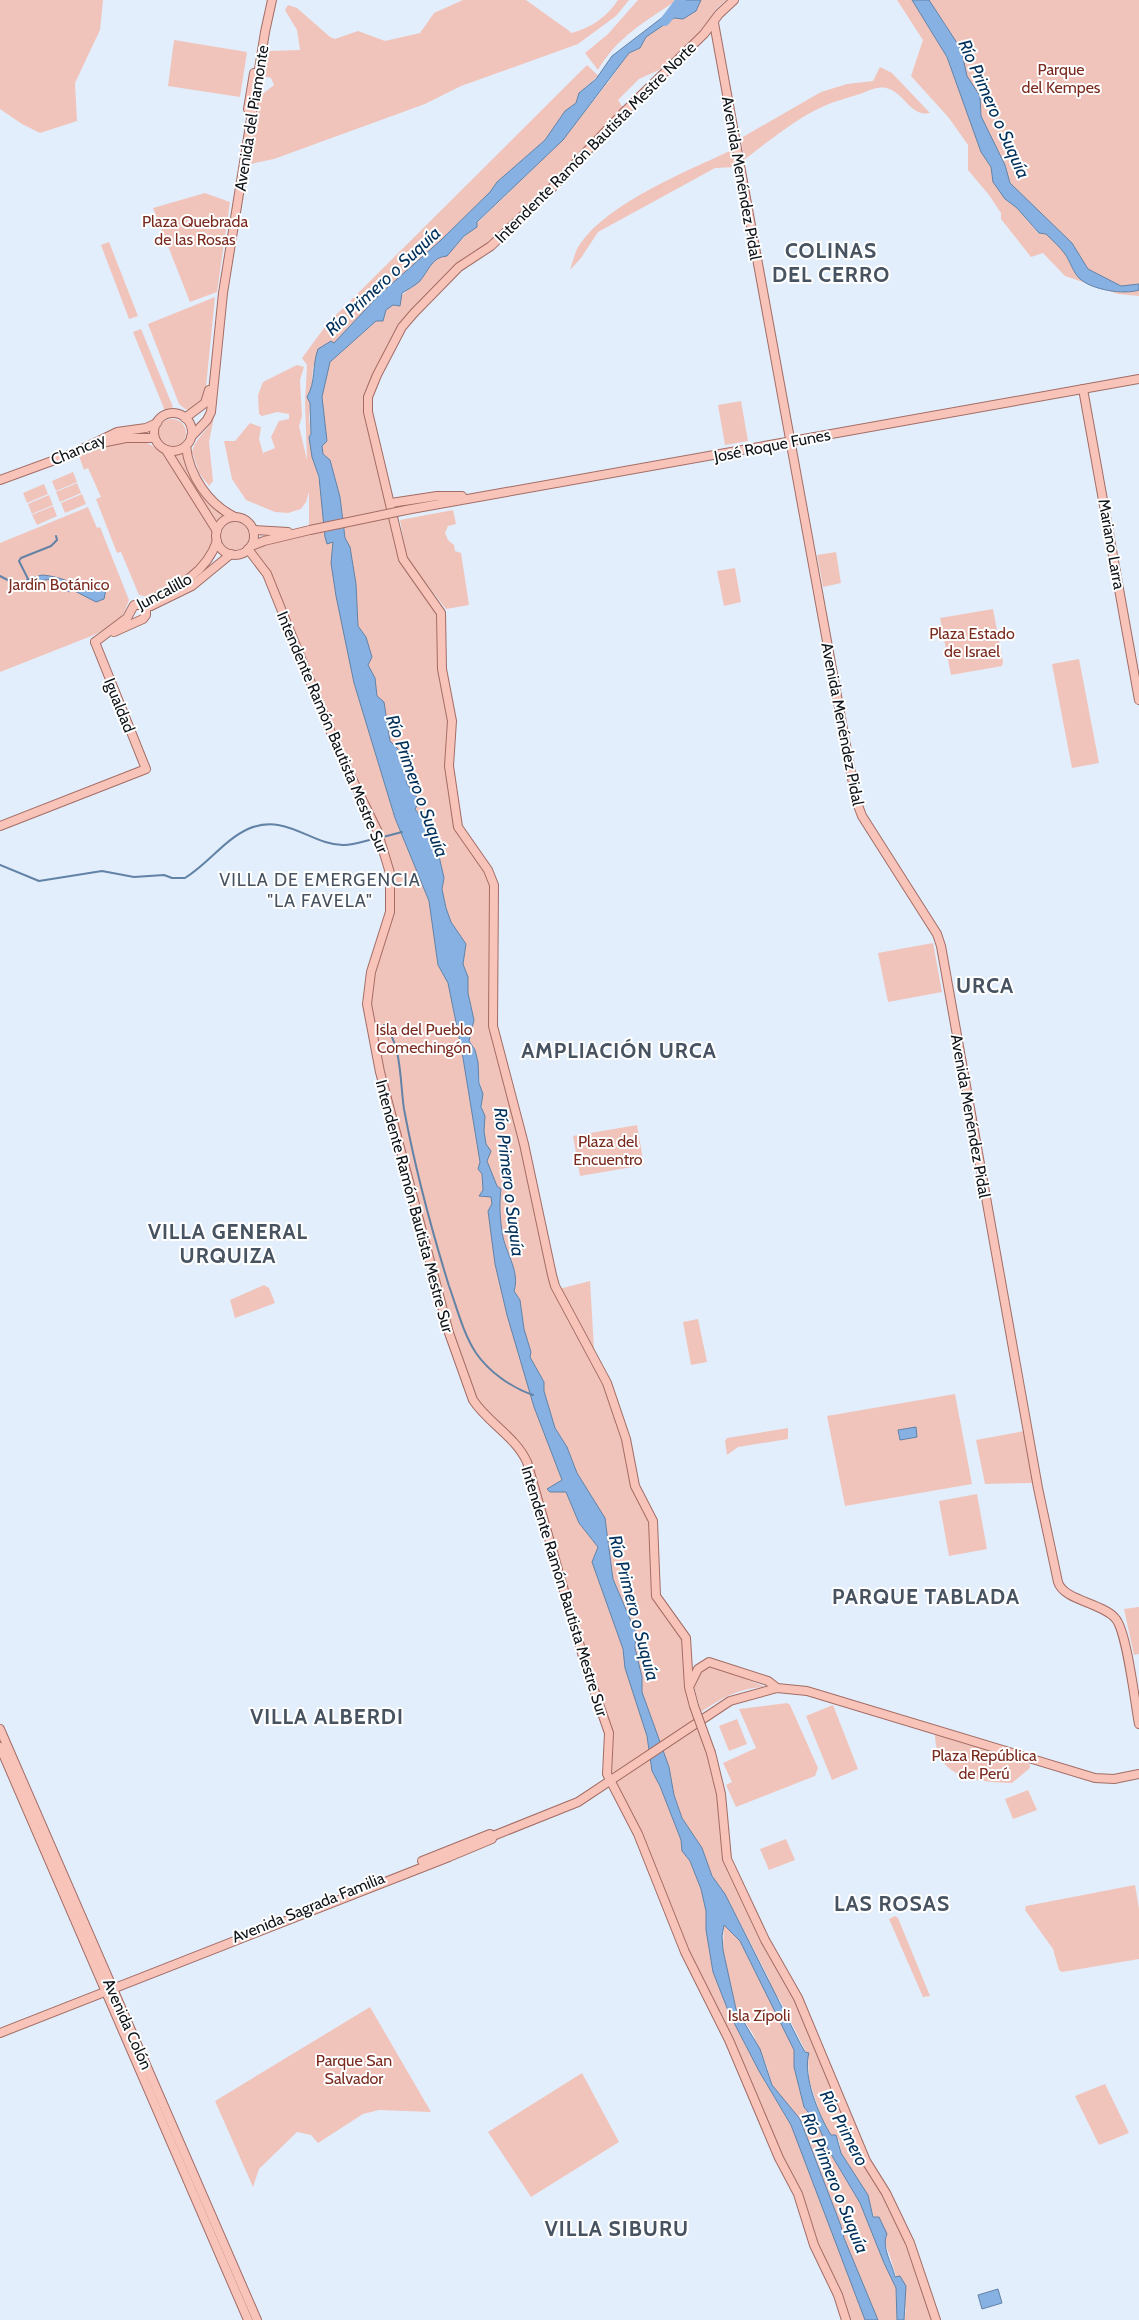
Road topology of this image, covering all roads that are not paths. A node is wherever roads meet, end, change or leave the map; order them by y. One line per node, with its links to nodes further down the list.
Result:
1 (268, 0): 7 (main road, Avenida del Piamonte)
2 (272, 0): 9 (main road, Avenida del Piamonte)
3 (734, 0): 4 (main road, Intendente Ramón Bautista Mestre Norte)
4 (714, 23): 11 (main road, Avenida Menéndez Pidal); 17 (main road, Intendente Ramón Bautista Mestre Norte)
5 (1139, 379): 6 (main road, José Roque Funes)
6 (1083, 389): 11 (main road, José Roque Funes); 29 (main road, Mariano Larra)
7 (185, 418): 8 (main road); 9 (main road)
8 (157, 423): 10 (main road); 12 (main road, Chancay)
9 (191, 437): 13 (main road)
10 (154, 438): 12 (main road); 14 (main road)
11 (790, 441): 16 (main road, José Roque Funes); 33 (main road, Avenida Menéndez Pidal)
12 (90, 446): 15 (main road, Chancay)
13 (186, 446): 14 (main road); 18 (main road)
14 (166, 450): 21 (main road)
15 (0, 480)
16 (490, 495): 17 (main road); 20 (main road, José Roque Funes, bridge)
17 (391, 503): 31 (main road, Intendente Ramón Bautista Mestre Norte)
18 (235, 518): 19 (main road); 21 (main road)
19 (252, 530): 20 (main road); 23 (main road)
20 (310, 530): 23 (main road)
21 (217, 532): 22 (main road)
22 (217, 541): 24 (main road); 25 (main road, Juncalillo)
23 (250, 548): 24 (main road); 37 (main road, Intendente Ramón Bautista Mestre Sur)
24 (231, 554): 25 (main road, Juncalillo)
25 (144, 607): 26 (main road, Juncalillo); 27 (main road, Juncalillo)
26 (130, 612): 27 (main road); 28 (main road, Juncalillo)
27 (138, 621): 28 (main road, Juncalillo)
28 (95, 642): 30 (main road, Igualdad)
29 (1139, 700)
30 (0, 826)
31 (690, 1687): 32 (main road); 43 (main road, Intendente Ramón Bautista Mestre Norte, bridge)
32 (777, 1688): 36 (main road); 37 (main road, Avenida Sagrada Familia)
33 (1139, 1724)
34 (0, 1729): 38 (main road, Avenida Colón)
35 (0, 1747): 38 (main road, Avenida Colón)
36 (1139, 1774)
37 (610, 1780): 38 (main road, Avenida Sagrada Familia); 42 (main road, Intendente Ramón Bautista Mestre Sur)
38 (109, 1990): 39 (main road, Avenida Sagrada Familia); 40 (main road, Avenida Colón); 41 (main road, Avenida Colón)
39 (0, 2033)
40 (248, 2320)
41 (257, 2320)
42 (846, 2320)
43 (936, 2320)

